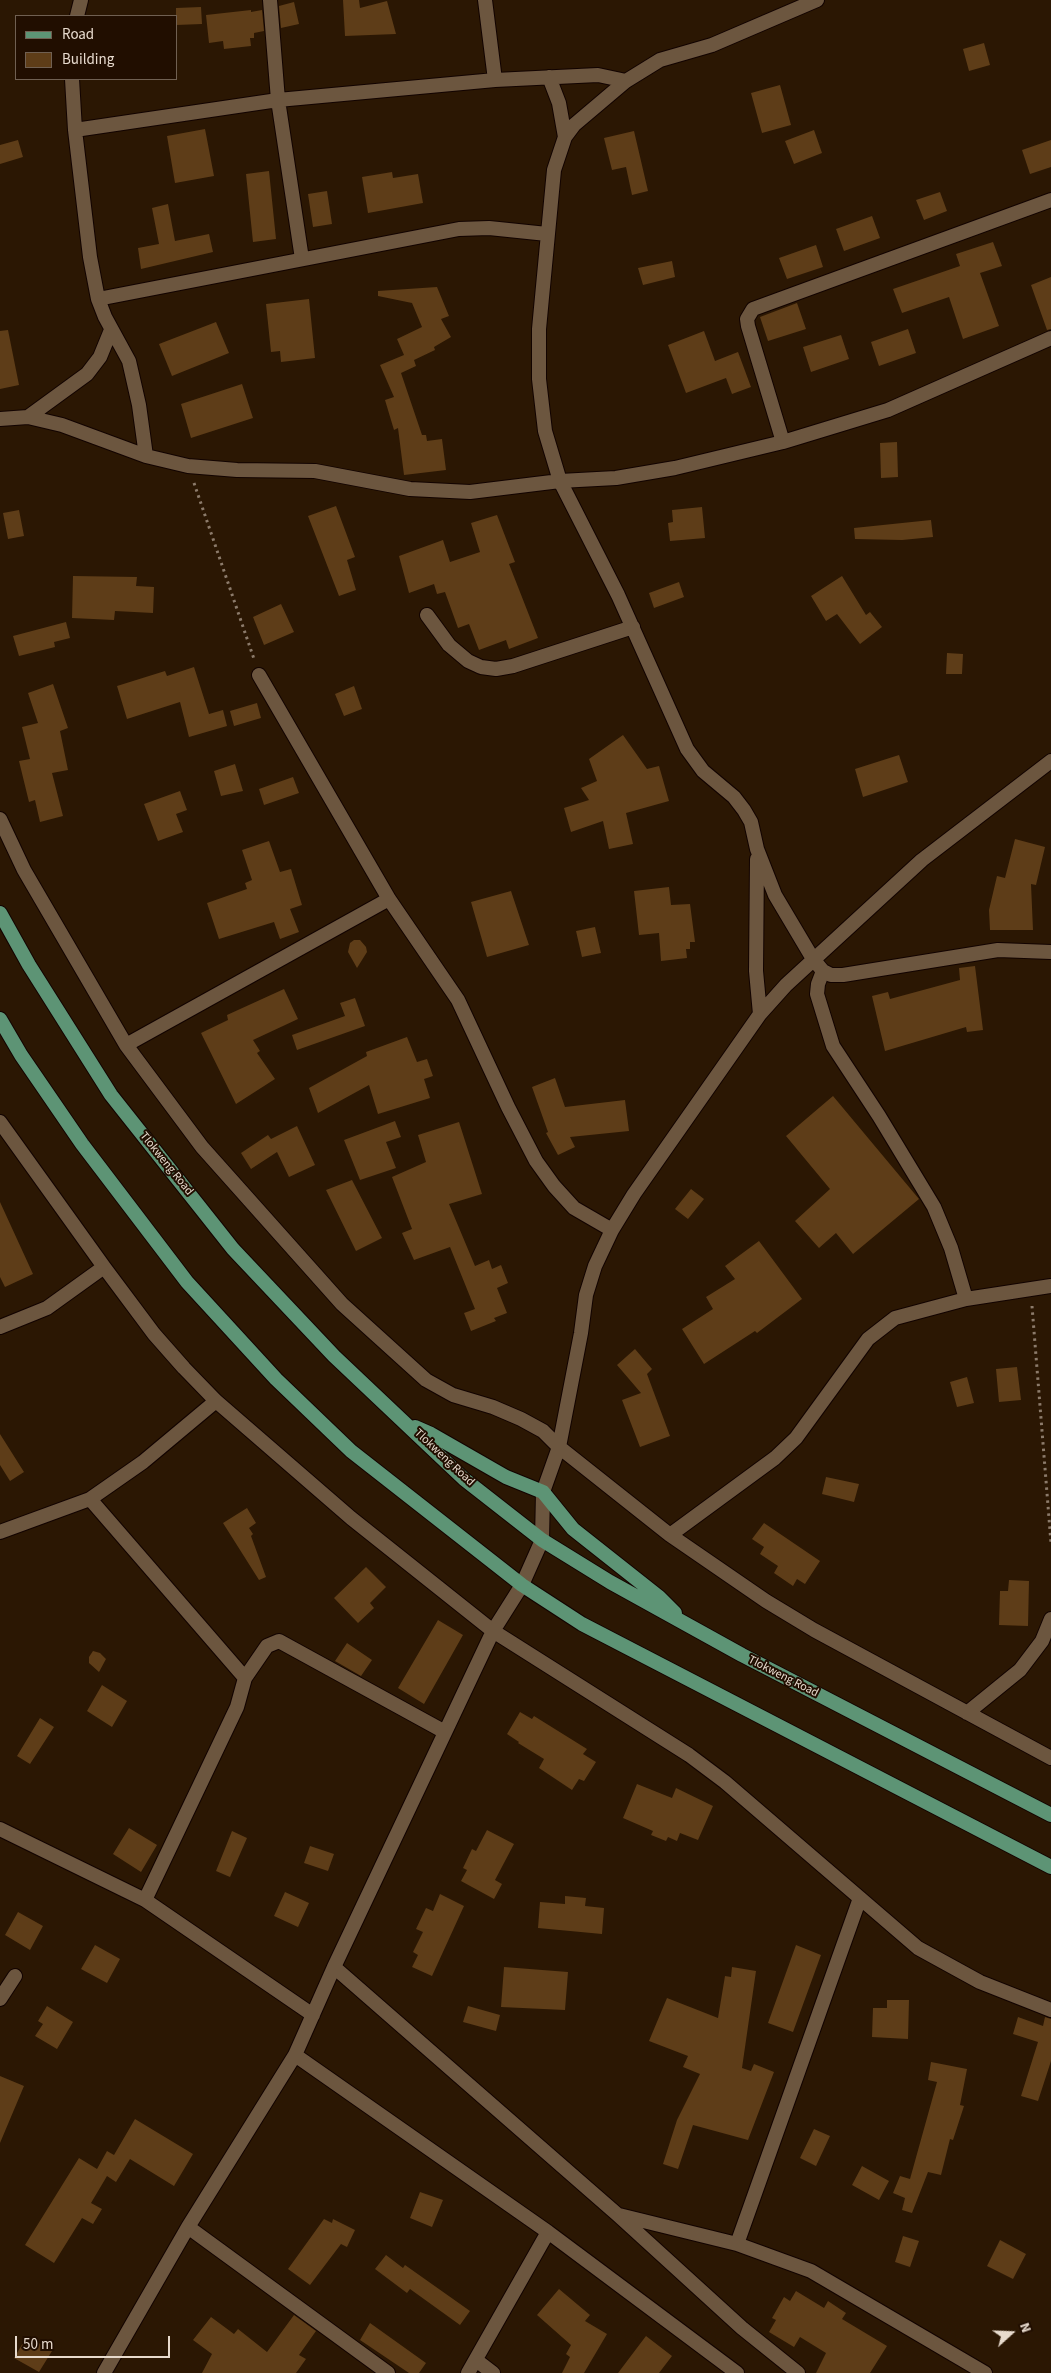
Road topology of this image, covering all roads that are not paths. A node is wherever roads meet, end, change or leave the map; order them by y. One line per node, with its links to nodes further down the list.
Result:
1 (81, 0): 5 (street)
2 (270, 0): 10 (street)
3 (485, 0): 8 (street)
4 (817, 0): 9 (street)
5 (77, 15)
6 (549, 77): 8 (street); 9 (street); 12 (street)
7 (72, 80): 11 (street)
8 (495, 80): 10 (street)
9 (626, 81): 12 (street)
10 (278, 100): 11 (street); 15 (street)
11 (75, 130): 16 (street)
12 (565, 137): 14 (street)
13 (1051, 200): 21 (street)
14 (547, 234): 15 (street); 23 (street)
15 (302, 259): 16 (street)
16 (98, 298): 17 (street)
17 (111, 330): 19 (street); 22 (street)
18 (1051, 338): 21 (street)
19 (28, 417): 20 (street); 22 (street)
20 (0, 418)
21 (783, 442): 23 (street)
22 (146, 456): 23 (street)
23 (560, 481): 25 (street)
24 (427, 615): 25 (street)
25 (633, 627): 29 (street)
26 (259, 675): 30 (street)
27 (1051, 761): 33 (street)
28 (0, 819): 37 (street)
29 (757, 849): 33 (street); 35 (street)
30 (389, 899): 37 (street); 39 (street)
31 (0, 913): 45 (main road, Tlokweng Road)
32 (1051, 952): 34 (street)
33 (813, 959): 34 (street); 35 (street)
34 (823, 971): 42 (street)
35 (760, 1014): 39 (street)
36 (0, 1019): 52 (main road)
37 (126, 1045): 46 (street)
38 (0, 1122): 40 (street)
39 (612, 1230): 46 (street)
40 (104, 1267): 43 (street); 44 (street)
41 (1051, 1286): 42 (street)
42 (966, 1299): 50 (street)
43 (0, 1327)
44 (216, 1401): 48 (street); 54 (street)
45 (405, 1422): 47 (main road); 51 (main road, Tlokweng Road)
46 (559, 1447): 47 (street); 50 (street)
47 (543, 1492): 51 (street); 55 (main road)
48 (90, 1499): 49 (street); 56 (street)
49 (0, 1532)
50 (670, 1535): 57 (street)
51 (542, 1540): 52 (street); 55 (main road, Tlokweng Road)
52 (522, 1585): 54 (street); 62 (main road)
53 (1051, 1619): 57 (street)
54 (493, 1631): 58 (street); 63 (street)
55 (717, 1642): 60 (main road, Tlokweng Road)
56 (245, 1678): 58 (street); 64 (street)
57 (967, 1713): 59 (street)
58 (445, 1732): 65 (street)
59 (1051, 1758)
60 (1051, 1816)
61 (0, 1829): 64 (street)
62 (1051, 1867)
63 (860, 1898): 68 (street); 74 (street)
64 (145, 1900): 69 (street)
65 (334, 1967): 69 (street); 71 (street)
66 (15, 1976): 67 (street)
67 (0, 1999)
68 (1051, 2010)
69 (313, 2015): 70 (street)
70 (295, 2055): 72 (street); 73 (street)
71 (618, 2215): 74 (street); 81 (street)
72 (188, 2227): 76 (street); 77 (street)
73 (548, 2232): 75 (street); 80 (street)
74 (737, 2244): 82 (street)
75 (476, 2360): 78 (street); 79 (street)
76 (104, 2373)
77 (388, 2373)
78 (468, 2373)
79 (493, 2373)
80 (737, 2373)
81 (798, 2373)
82 (985, 2373)

